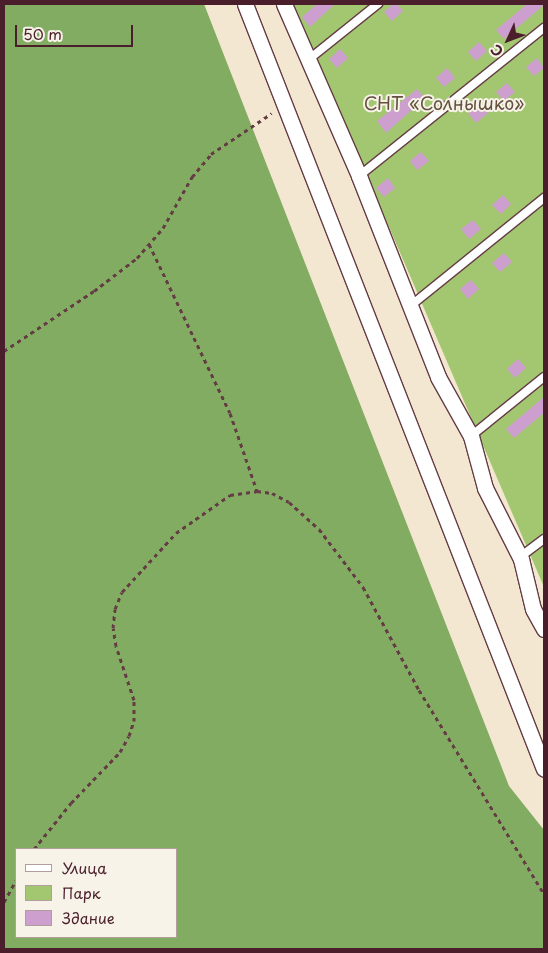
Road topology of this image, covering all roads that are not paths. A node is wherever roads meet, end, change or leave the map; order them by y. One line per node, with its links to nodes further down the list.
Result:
1 (245, 4): 14 (street)
2 (284, 4): 5 (street)
3 (378, 4): 5 (lane)
4 (544, 28): 6 (lane)
5 (308, 60): 6 (street)
6 (359, 176): 8 (street)
7 (544, 198): 8 (lane)
8 (409, 307): 10 (street)
9 (544, 377): 10 (lane)
10 (471, 436): 12 (street)
11 (544, 539): 12 (lane)
12 (520, 557): 13 (street)
13 (544, 629)
14 (544, 769)

